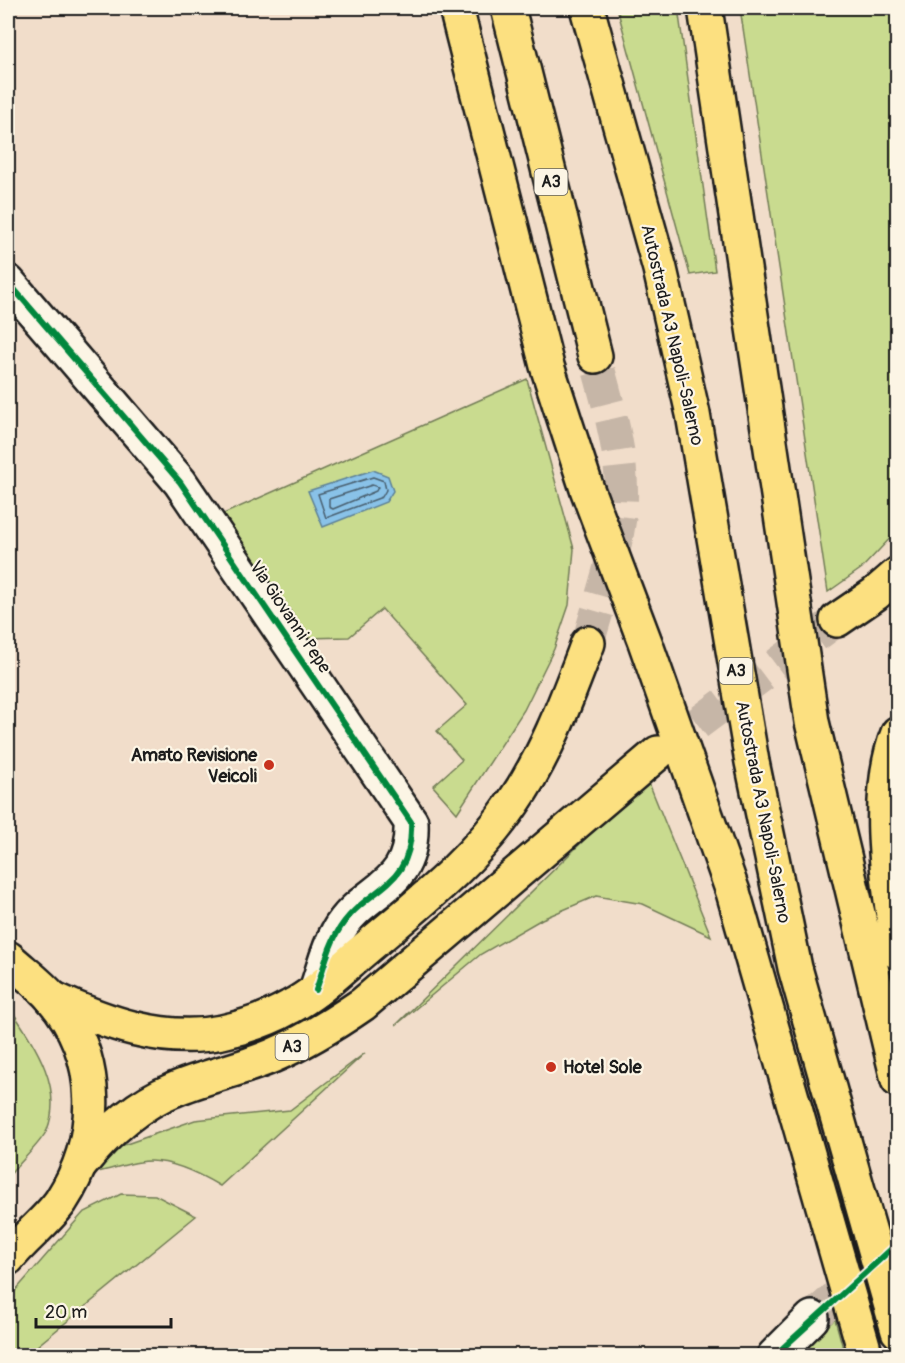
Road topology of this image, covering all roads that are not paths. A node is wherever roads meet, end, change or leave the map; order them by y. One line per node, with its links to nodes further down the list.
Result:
1 (456, 8): 22 (main road)
2 (508, 8): 6 (main road, A3)
3 (588, 8): 20 (main road, Autostrada A3 Napoli-Salerno / A3)
4 (705, 8): 16 (main road)
5 (8, 282): 14 (street, Via Giovanni Pepe)
6 (595, 356)
7 (897, 574): 8 (main road)
8 (837, 620)
9 (588, 643): 14 (main road, A3)
10 (897, 733): 12 (main road)
11 (658, 753): 17 (main road, A3)
12 (897, 952)
13 (8, 958): 15 (main road)
14 (316, 990): 15 (main road, A3)
15 (52, 998): 17 (main road)
16 (897, 1080)
17 (81, 1164): 18 (main road)
18 (14, 1245)
19 (812, 1318): 21 (street)
20 (897, 1331)
21 (774, 1356)
22 (866, 1356)

